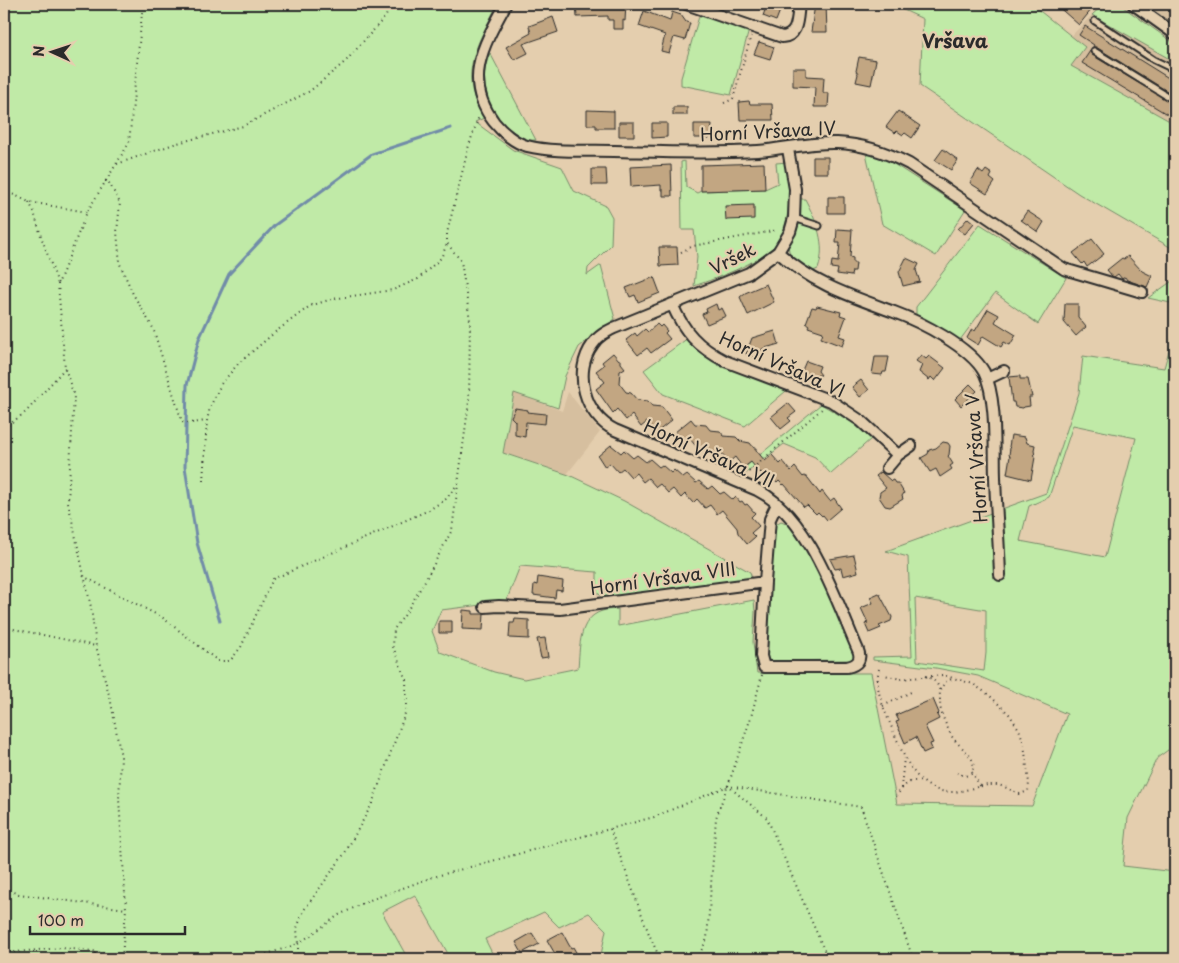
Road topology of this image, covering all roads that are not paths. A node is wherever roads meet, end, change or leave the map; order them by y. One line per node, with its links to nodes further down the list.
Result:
1 (506, 4): 10 (street, Horní Vršava IV)
2 (686, 4): 3 (street)
3 (799, 4)
4 (1133, 4): 6 (street)
5 (1095, 21): 8 (lane)
6 (1175, 34)
7 (1094, 51): 9 (lane)
8 (1175, 70)
9 (1175, 100)
10 (788, 149): 11 (street, Vršek); 14 (street, Horní Vršava IV)
11 (793, 223): 12 (lane); 13 (street, Vršek)
12 (819, 226)
13 (778, 252): 15 (street, Vršek); 18 (street, Horní Vršava V)
14 (1142, 292)
15 (672, 304): 16 (street, Vršek); 20 (street, Horní Vršava VI)
16 (603, 334): 22 (street, Horní Vršava VII)
17 (1004, 371): 18 (street)
18 (987, 379): 23 (street, Horní Vršava V)
19 (911, 446): 20 (street)
20 (898, 455): 21 (street)
21 (887, 468)
22 (777, 504): 24 (street); 24 (street, Horní Vršava VII)
23 (1000, 576)
24 (765, 582): 25 (street, Horní Vršava VIII)
25 (485, 607)

